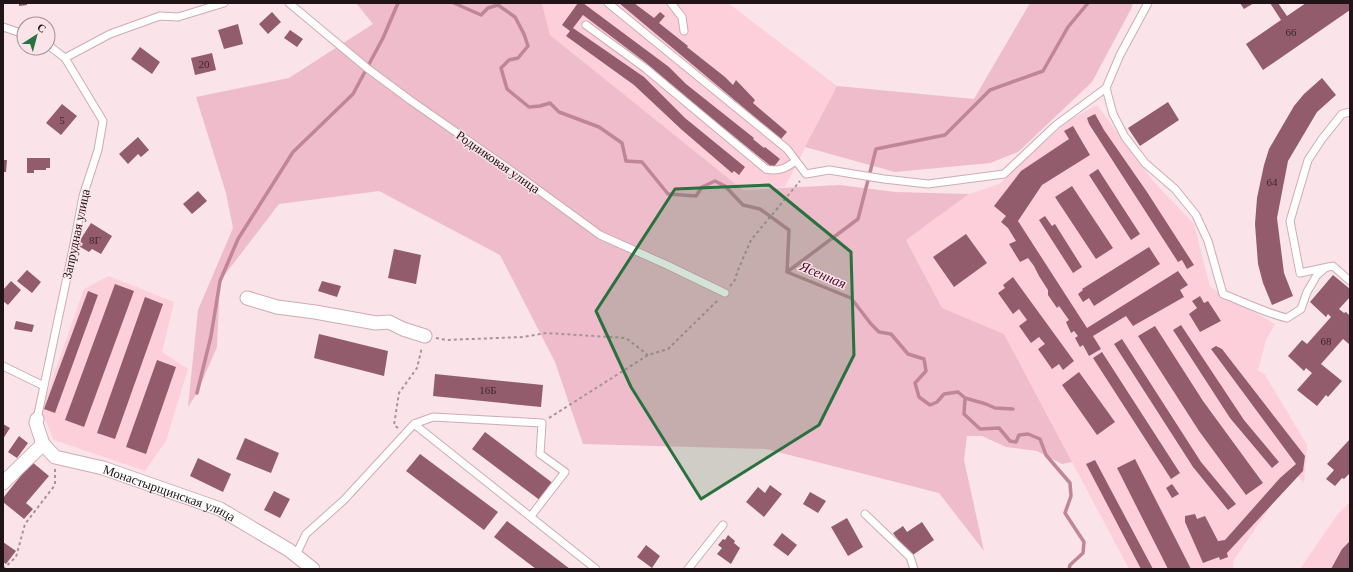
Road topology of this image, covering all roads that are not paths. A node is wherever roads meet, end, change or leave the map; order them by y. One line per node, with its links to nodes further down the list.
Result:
1 (224, 3): 11 (lane)
2 (289, 3): 17 (lane, Родниковая улица)
3 (608, 3): 14 (lane)
4 (671, 3): 9 (lane)
5 (1148, 3): 12 (lane)
6 (586, 25): 14 (lane)
7 (3, 26): 8 (lane)
8 (16, 31)
9 (684, 31)
10 (56, 51): 11 (lane)
11 (65, 58): 21 (lane, Запрудная улица)
12 (1106, 88): 14 (lane); 15 (lane)
13 (1350, 112): 15 (lane)
14 (796, 161)
15 (1325, 268): 16 (lane)
16 (1350, 281)
17 (725, 293)
18 (247, 298): 19 (street)
19 (425, 336)
20 (3, 366): 21 (lane)
21 (44, 386): 22 (lane, Запрудная улица)
22 (37, 420): 24 (street)
23 (414, 424): 27 (lane); 27 (lane); 29 (lane)
24 (43, 444): 25 (street); 29 (street, Монастырщинская улица)
25 (3, 483)
26 (865, 514): 33 (lane)
27 (531, 516): 31 (lane)
28 (723, 525): 32 (lane)
29 (296, 555): 30 (street, Монастырщинская улица)
30 (313, 569)
31 (596, 569)
32 (688, 569)
33 (914, 569)

